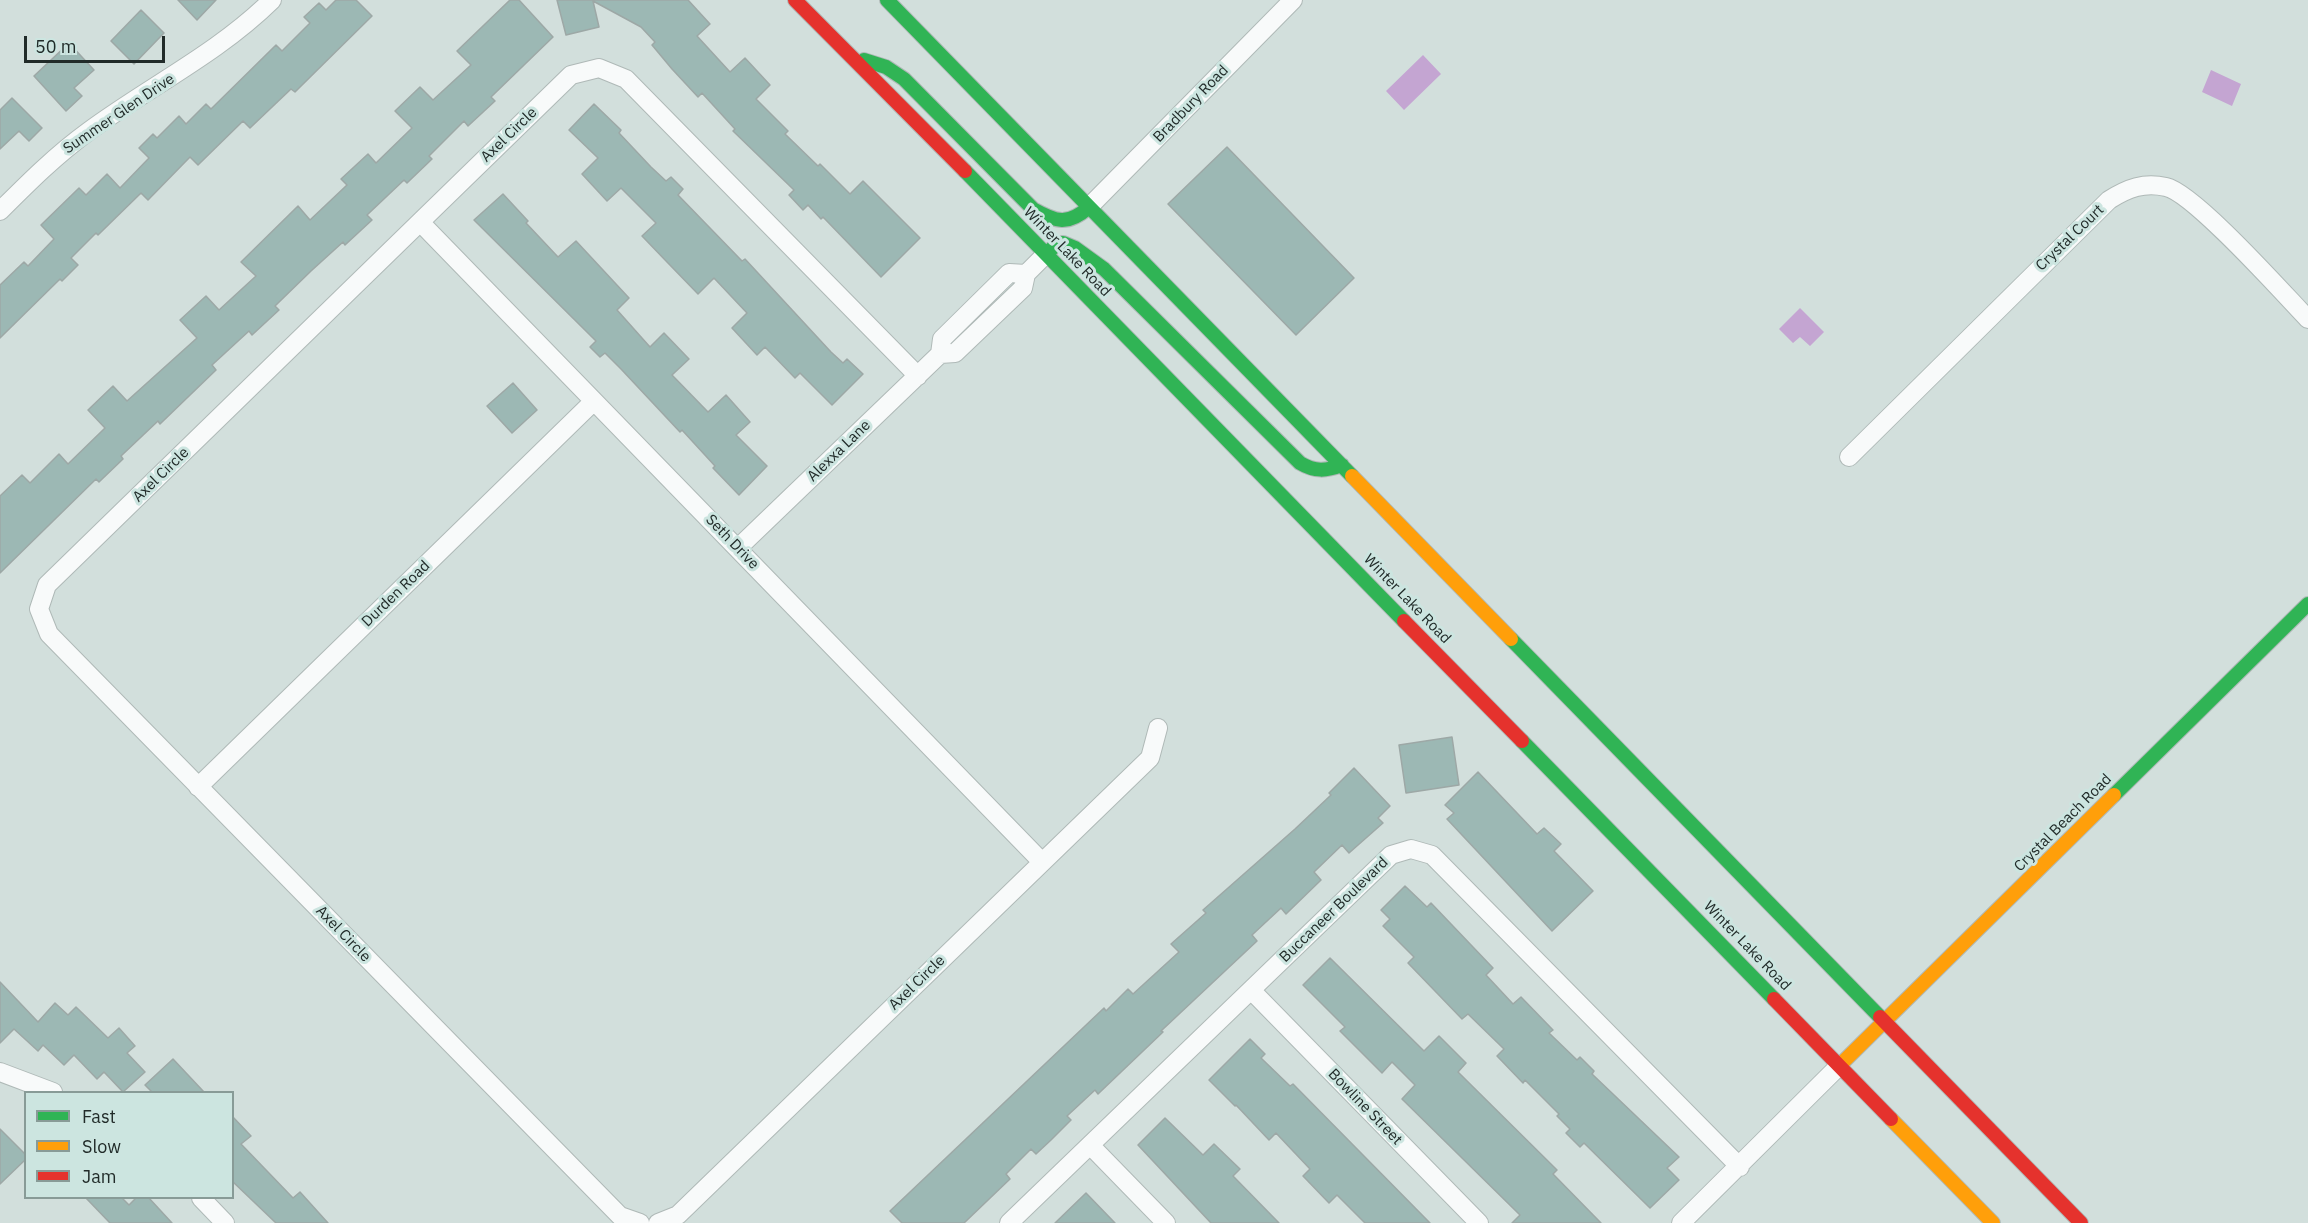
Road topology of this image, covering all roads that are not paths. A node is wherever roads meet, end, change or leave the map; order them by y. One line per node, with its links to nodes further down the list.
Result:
1 (272, 0): 7 (street, Summer Glen Drive)
2 (795, 0): 5 (main road, Winter Lake Road)
3 (887, 0): 6 (main road)
4 (1293, 0): 6 (street, Bradbury Road)
5 (851, 57): 6 (main road); 9 (main road, Winter Lake Road)
6 (1089, 207): 14 (main road)
7 (0, 211)
8 (420, 222): 11 (street, Axel Circle); 12 (street, Seth Drive); 18 (street, Axel Circle)
9 (1046, 254): 11 (street, Alexxa Lane); 14 (main road); 22 (main road, Winter Lake Road)
10 (2308, 319): 13 (street, Crystal Court)
11 (918, 376): 15 (street, Alexxa Lane)
12 (594, 401): 15 (street, Seth Drive); 18 (street, Durden Road)
13 (1849, 457)
14 (1342, 465): 21 (main road)
15 (738, 548): 19 (street, Seth Drive)
16 (2308, 604): 21 (main road, Crystal Beach Road)
17 (1158, 728): 19 (street, Axel Circle)
18 (198, 787): 29 (street, Axel Circle)
19 (1042, 862): 30 (street, Axel Circle)
20 (1251, 990): 25 (street, Buccaneer Boulevard); 26 (street, Buccaneer Boulevard); 33 (street, Bowline Street)
21 (1885, 1021): 22 (main road, Crystal Beach Road); 36 (main road)
22 (1840, 1065): 26 (street); 35 (main road, Winter Lake Road)
23 (0, 1072): 24 (street)
24 (50, 1091)
25 (1090, 1145): 31 (street, Buccaneer Boulevard); 32 (street)
26 (1740, 1167): 34 (street)
27 (203, 1199): 28 (street)
28 (225, 1223)
29 (640, 1223)
30 (658, 1223)
31 (1009, 1223)
32 (1166, 1223)
33 (1479, 1223)
34 (1681, 1223)
35 (1993, 1223)
36 (2081, 1223)

